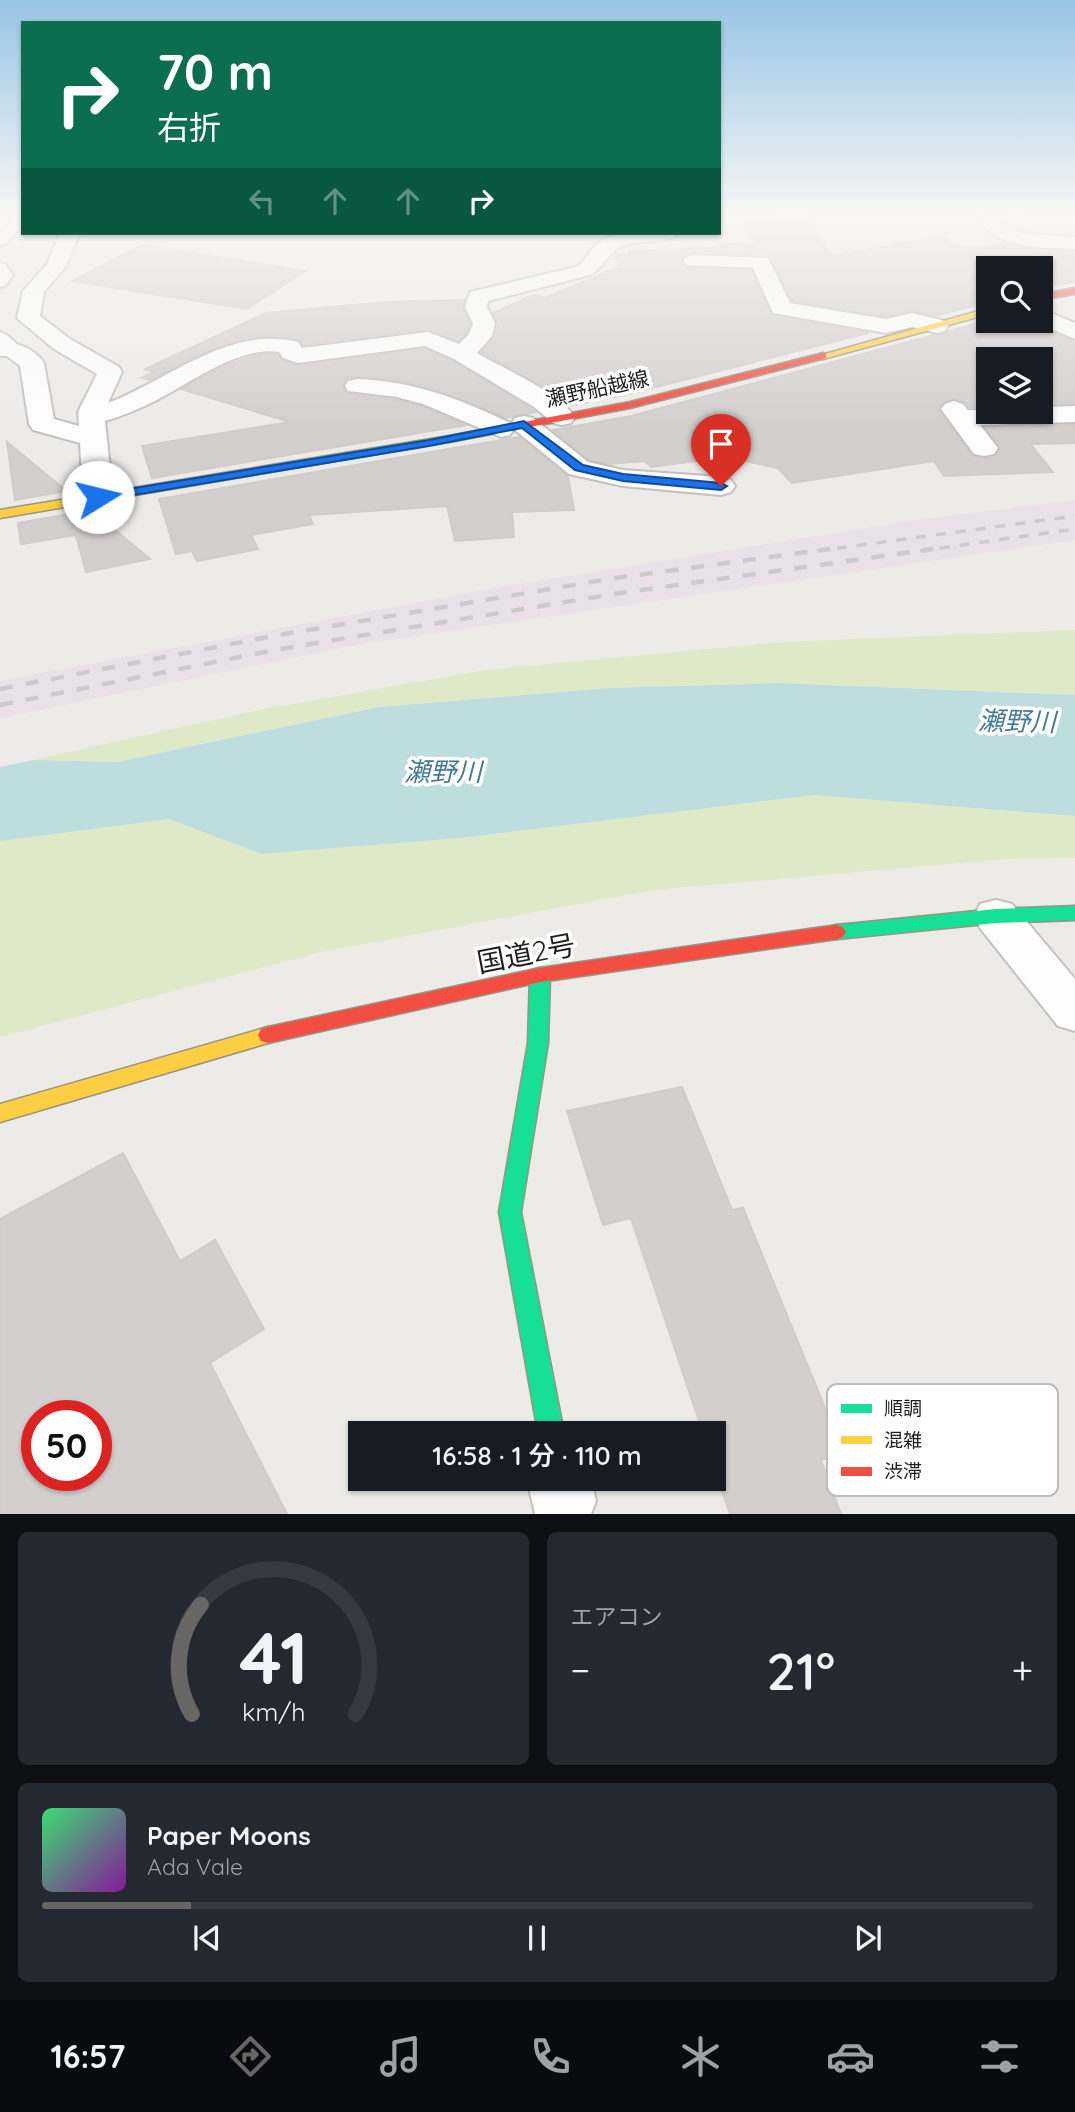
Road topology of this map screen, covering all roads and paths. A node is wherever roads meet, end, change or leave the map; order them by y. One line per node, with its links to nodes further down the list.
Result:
1 (40, 284): 16 (street)
2 (532, 284): 11 (street)
3 (771, 284): 8 (street)
4 (1075, 291): 5 (main road)
5 (1053, 295)
6 (976, 315): 8 (main road, 瀬野船越線)
7 (1053, 322): 9 (street)
8 (936, 326): 14 (main road, 瀬野船越線)
9 (1075, 332)
10 (4, 345): 16 (street)
11 (462, 354): 14 (street); 16 (street)
12 (357, 386): 15 (street)
13 (1075, 414): 17 (street)
14 (562, 417): 15 (main road, 瀬野船越線)
15 (512, 427): 18 (street); 19 (main road, 瀬野船越線)
16 (93, 428): 19 (street)
17 (984, 449)
18 (721, 486)
19 (98, 497): 20 (main road, 瀬野船越線)
20 (0, 514)
21 (1075, 913): 22 (main road, 国道2号)
22 (996, 916): 23 (main road, 国道2号); 24 (street)
23 (540, 975): 25 (main road, 国道2号); 26 (main road)
24 (1075, 1012)
25 (0, 1113)
26 (549, 1421)

